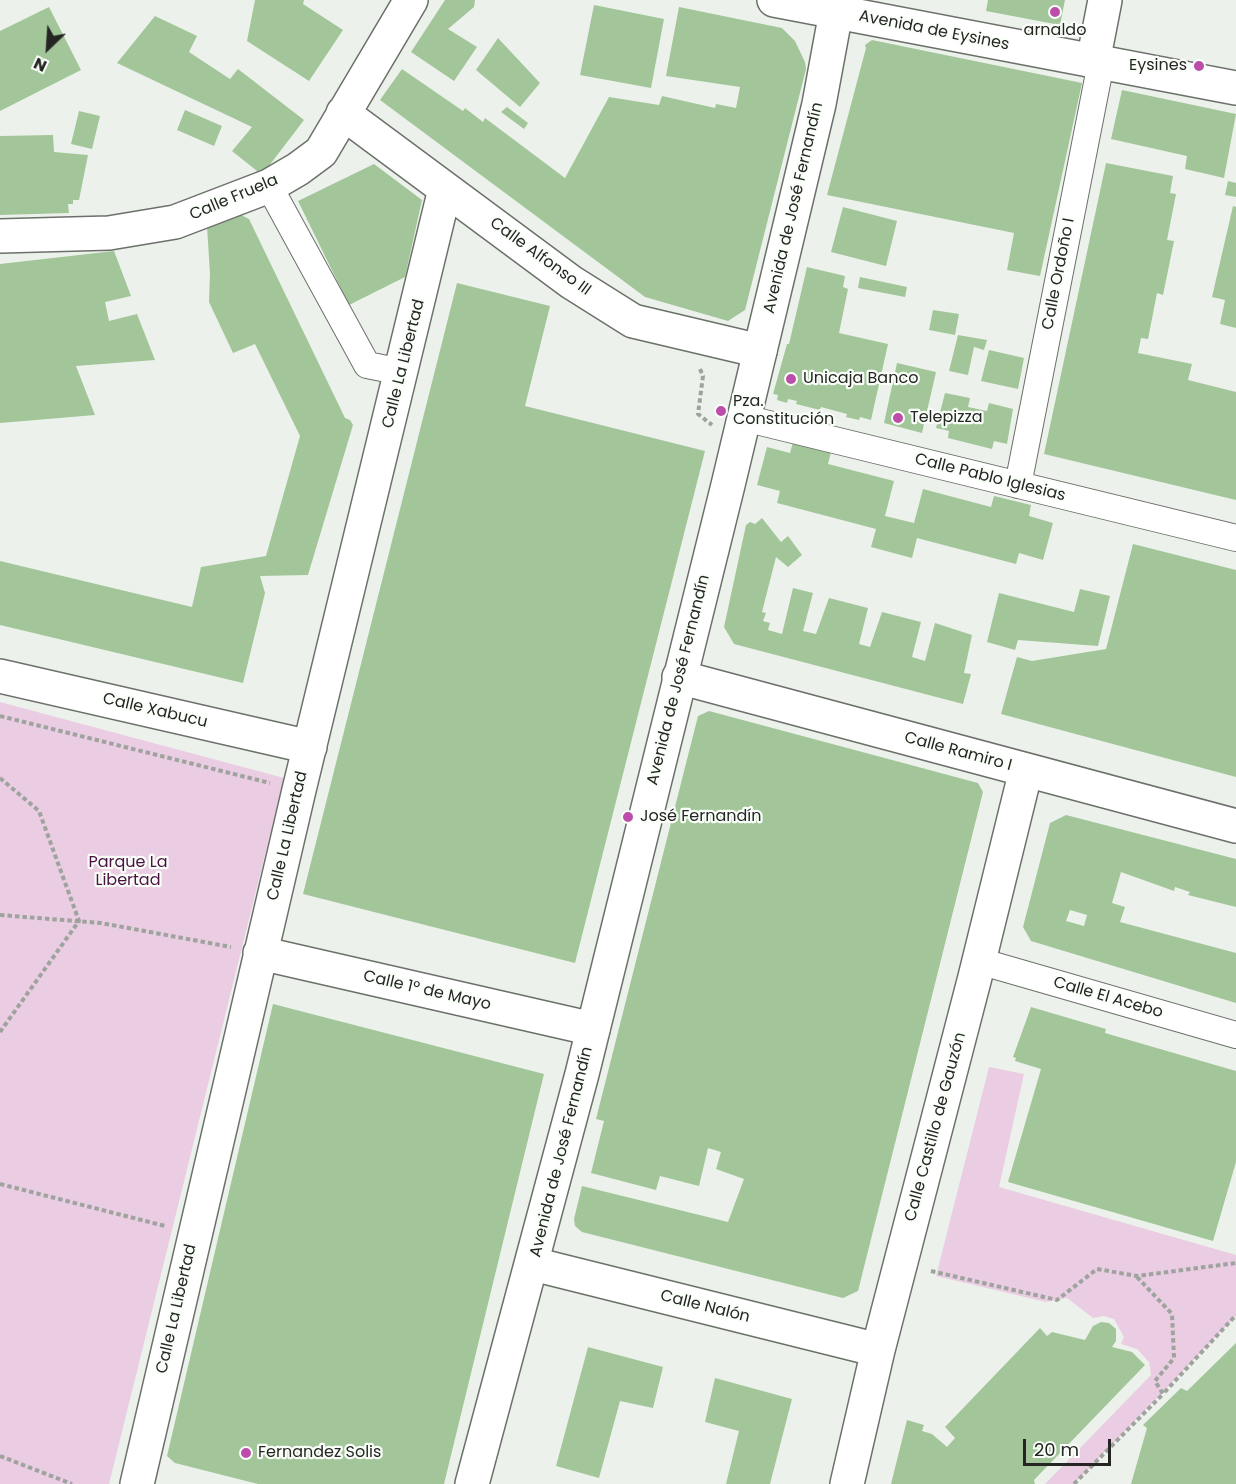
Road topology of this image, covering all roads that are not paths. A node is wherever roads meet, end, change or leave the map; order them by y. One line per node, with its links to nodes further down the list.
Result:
1 (411, 0): 7 (street, Calle Fruela)
2 (774, 0): 4 (street, Avenida de Eysines)
3 (1105, 0): 5 (street)
4 (836, 12): 5 (street, Avenida de Eysines); 11 (street, Avenida de José Fernandín)
5 (1097, 63): 6 (street, Avenida de Eysines); 14 (street, Calle Ordoño I)
6 (1236, 88)
7 (343, 113): 8 (street, Calle Fruela); 9 (street, Calle Alfonso III)
8 (269, 186): 10 (street, Calle Fruela); 12 (street)
9 (446, 189): 11 (street, Calle Alfonso III); 12 (street, Calle La Libertad)
10 (0, 236)
11 (760, 351): 13 (street, Avenida de José Fernandín)
12 (402, 372): 18 (street, Calle La Libertad)
13 (744, 418): 14 (street, Calle Pablo Iglesias); 17 (street, Avenida de José Fernandín)
14 (1017, 485): 15 (street, Calle Pablo Iglesias)
15 (1236, 538)
16 (0, 676): 18 (street, Calle Xabucu)
17 (679, 677): 19 (street, Calle Ramiro I); 23 (street, Avenida de José Fernandín)
18 (310, 747): 21 (street, Calle La Libertad)
19 (1026, 770): 20 (street, Calle Ramiro I); 22 (street, Calle Castillo de Gauzón)
20 (1236, 826)
21 (261, 953): 23 (street, Calle 1º de Mayo); 27 (street, Calle La Libertad)
22 (979, 961): 24 (street, Calle El Acebo); 26 (street, Calle Castillo de Gauzón)
23 (593, 1029): 25 (street, Avenida de José Fernandín)
24 (1236, 1035)
25 (533, 1264): 26 (street, Calle Nalón); 28 (street, Avenida de José Fernandín)
26 (878, 1350): 29 (street, Calle Castillo de Gauzón)
27 (136, 1484)
28 (472, 1484)
29 (847, 1484)

